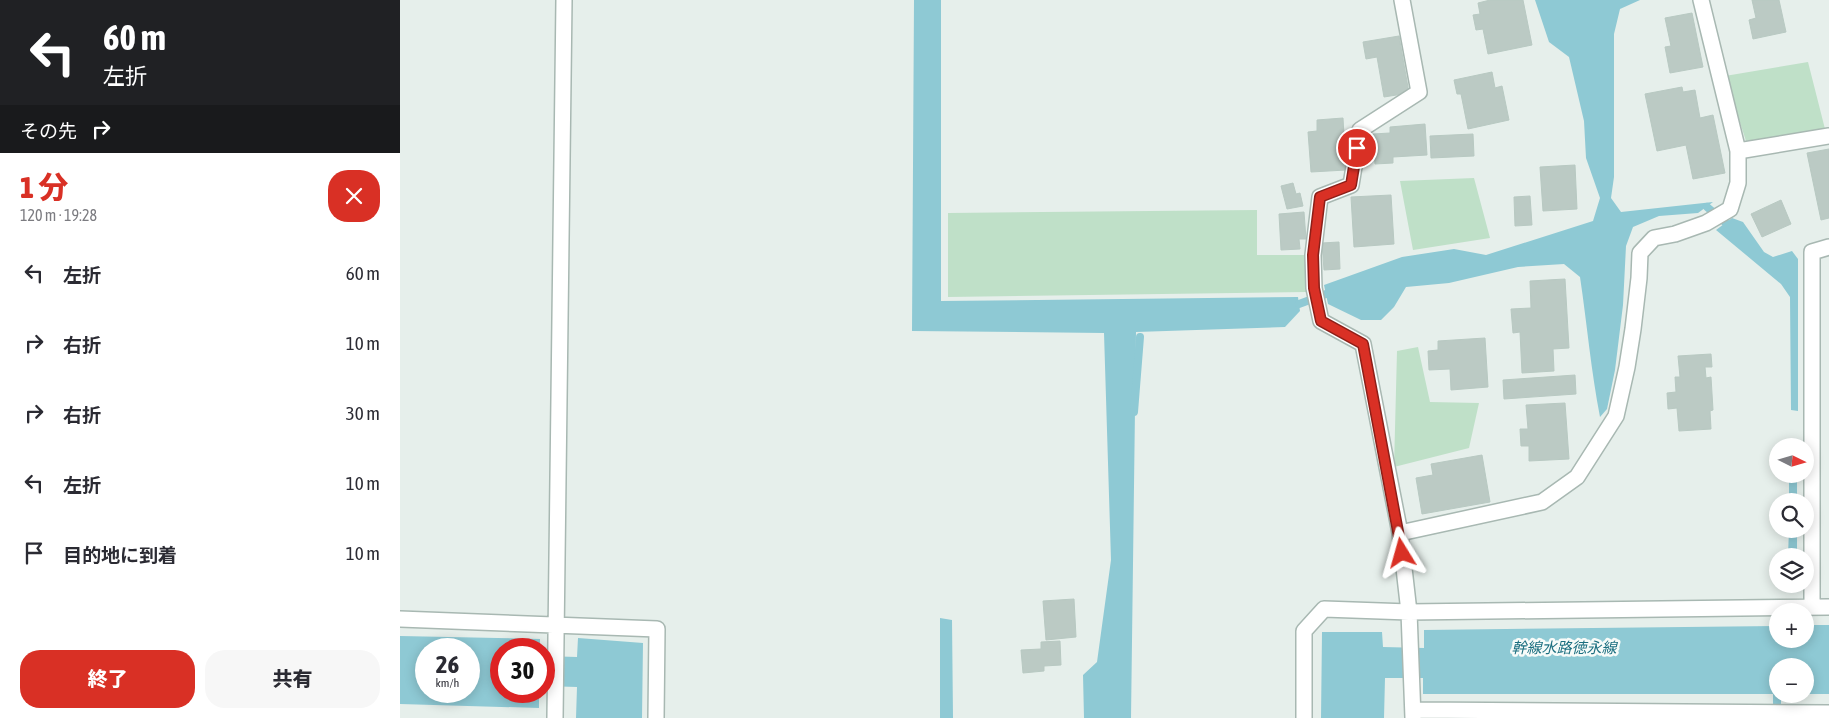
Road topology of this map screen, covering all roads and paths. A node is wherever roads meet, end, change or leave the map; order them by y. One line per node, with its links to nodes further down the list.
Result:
1 (564, 0): 14 (street)
2 (1402, 0): 7 (street)
3 (1701, 0): 5 (street)
4 (1829, 136): 5 (street)
5 (1738, 151): 7 (street)
6 (1829, 247): 8 (street)
7 (1400, 533): 12 (street)
8 (1812, 603)
9 (1814, 607): 10 (street)
10 (1829, 607)
11 (1769, 608): 12 (street)
12 (1409, 612): 16 (street); 20 (street)
13 (400, 619): 14 (street)
14 (555, 624): 18 (street); 19 (street)
15 (1829, 713): 17 (street)
16 (1413, 714): 17 (street)
17 (1807, 716)
18 (555, 718)
19 (656, 718)
20 (1304, 718)

